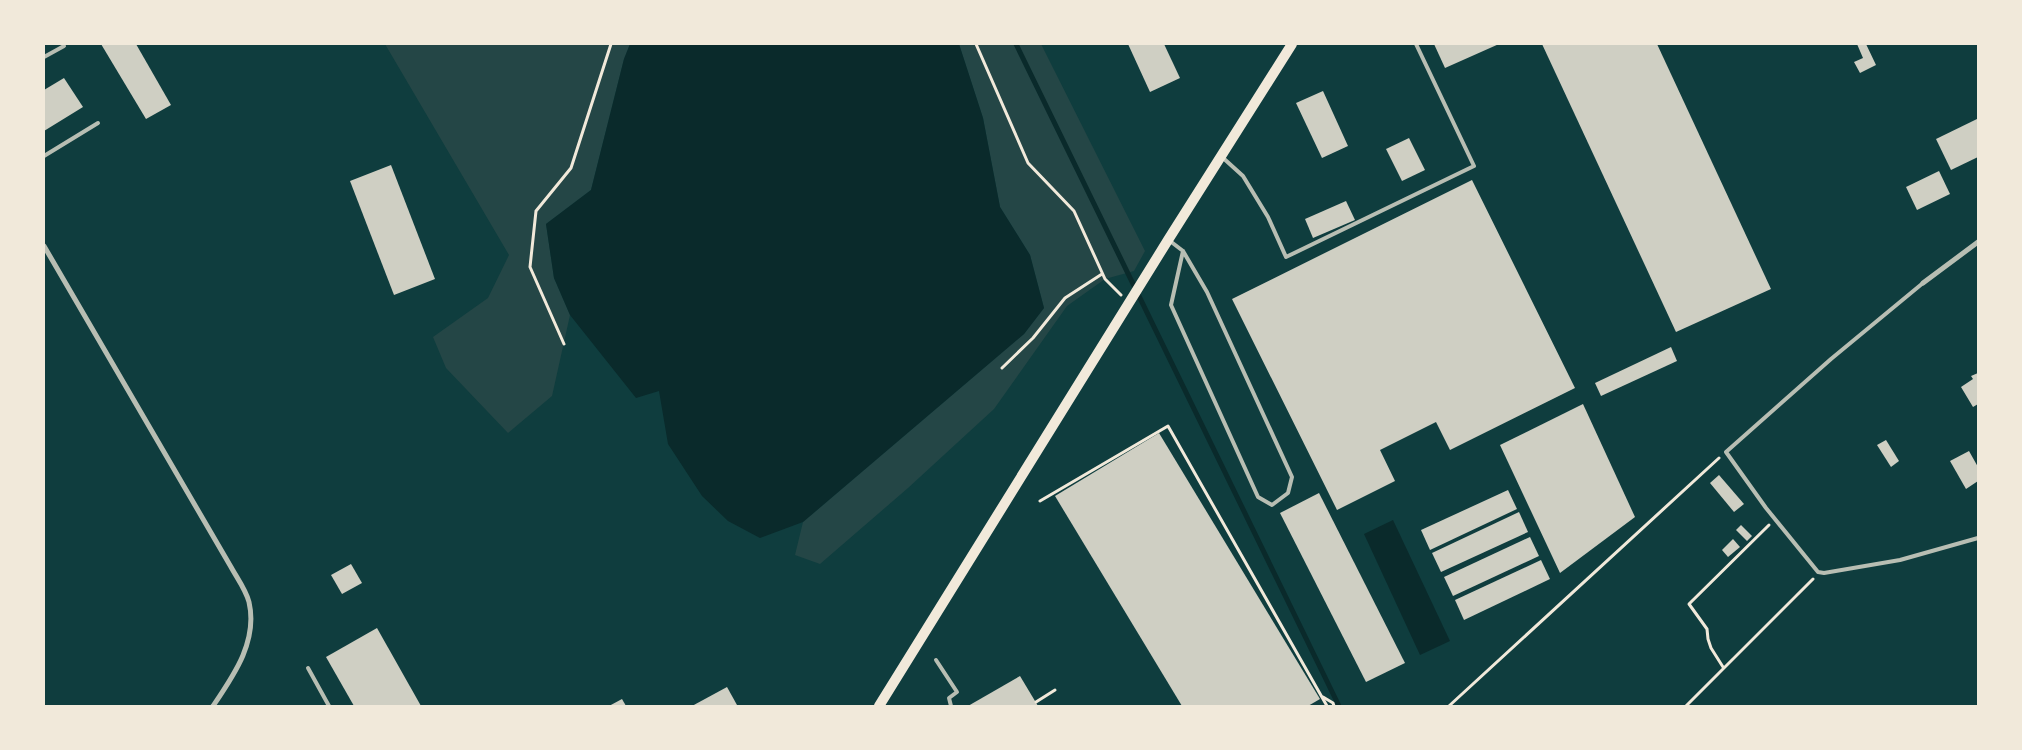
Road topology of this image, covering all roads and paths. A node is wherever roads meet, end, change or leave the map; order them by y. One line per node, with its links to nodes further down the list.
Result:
1 (611, 44): 17 (path)
2 (976, 44): 14 (path)
3 (1292, 44): 9 (main road)
4 (1416, 44): 9 (lane)
5 (64, 46): 6 (lane)
6 (44, 57)
7 (98, 123): 8 (lane)
8 (44, 156)
9 (1221, 156): 10 (main road)
10 (1168, 240): 13 (lane); 16 (main road)
11 (1978, 242): 15 (street)
12 (44, 246): 30 (street)
13 (1182, 251): 13 (lane)
14 (1102, 274): 16 (path); 18 (path)
15 (1923, 282): 19 (lane)
16 (1125, 310): 32 (main road)
17 (564, 344)
18 (1002, 368)
19 (1726, 452): 21 (lane); 36 (path)
20 (1040, 501): 28 (path)
21 (1775, 519): 23 (lane); 25 (path)
22 (1978, 538): 23 (lane)
23 (1818, 572): 25 (path)
24 (936, 660): 33 (lane)
25 (1723, 667): 37 (path)
26 (308, 668): 31 (lane)
27 (1055, 690): 29 (path)
28 (1323, 697): 34 (path); 35 (path)
29 (1036, 702)
30 (213, 706)
31 (329, 706)
32 (879, 706)
33 (951, 706)
34 (1327, 706)
35 (1334, 706)
36 (1449, 706)
37 (1686, 706)

